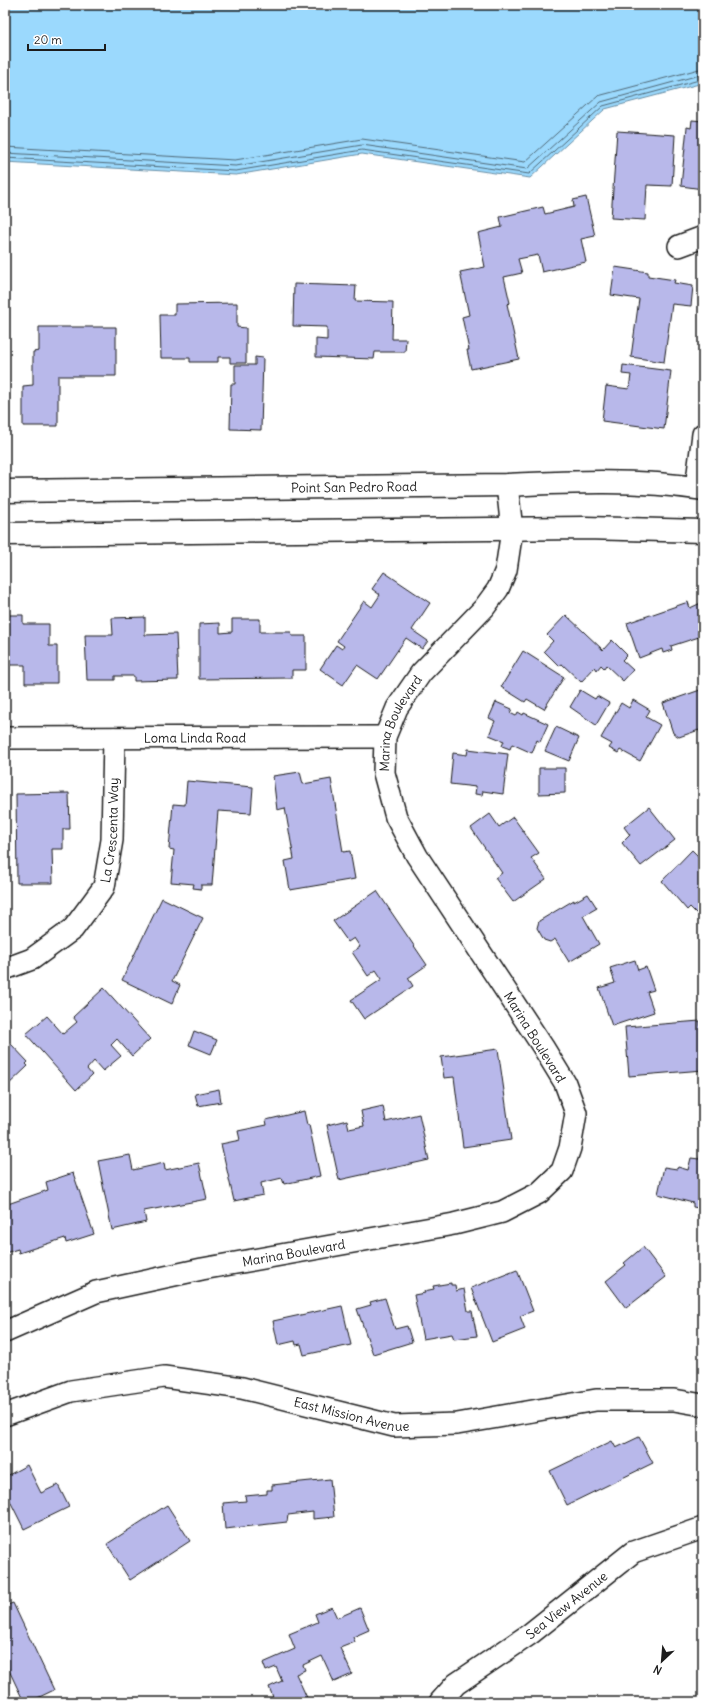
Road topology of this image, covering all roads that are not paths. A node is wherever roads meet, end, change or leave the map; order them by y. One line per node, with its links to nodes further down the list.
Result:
1 (703, 236): 2 (street)
2 (679, 246)
3 (703, 434): 5 (street)
4 (507, 485): 5 (main road, Point San Pedro Road); 6 (main road, Point San Pedro Road); 7 (street, Marina Boulevard)
5 (699, 488)
6 (5, 491)
7 (512, 530): 8 (main road); 9 (main road); 12 (street, Marina Boulevard)
8 (703, 531)
9 (5, 534)
10 (5, 738): 11 (street, Loma Linda Road)
11 (114, 738): 12 (street, Loma Linda Road); 13 (street, La Crescenta Way)
12 (385, 738): 14 (street, Marina Boulevard)
13 (5, 969)
14 (5, 1332)
15 (703, 1405): 16 (street, East Mission Avenue)
16 (5, 1415)
17 (703, 1528): 18 (street, Sea View Avenue)
18 (440, 1702)

